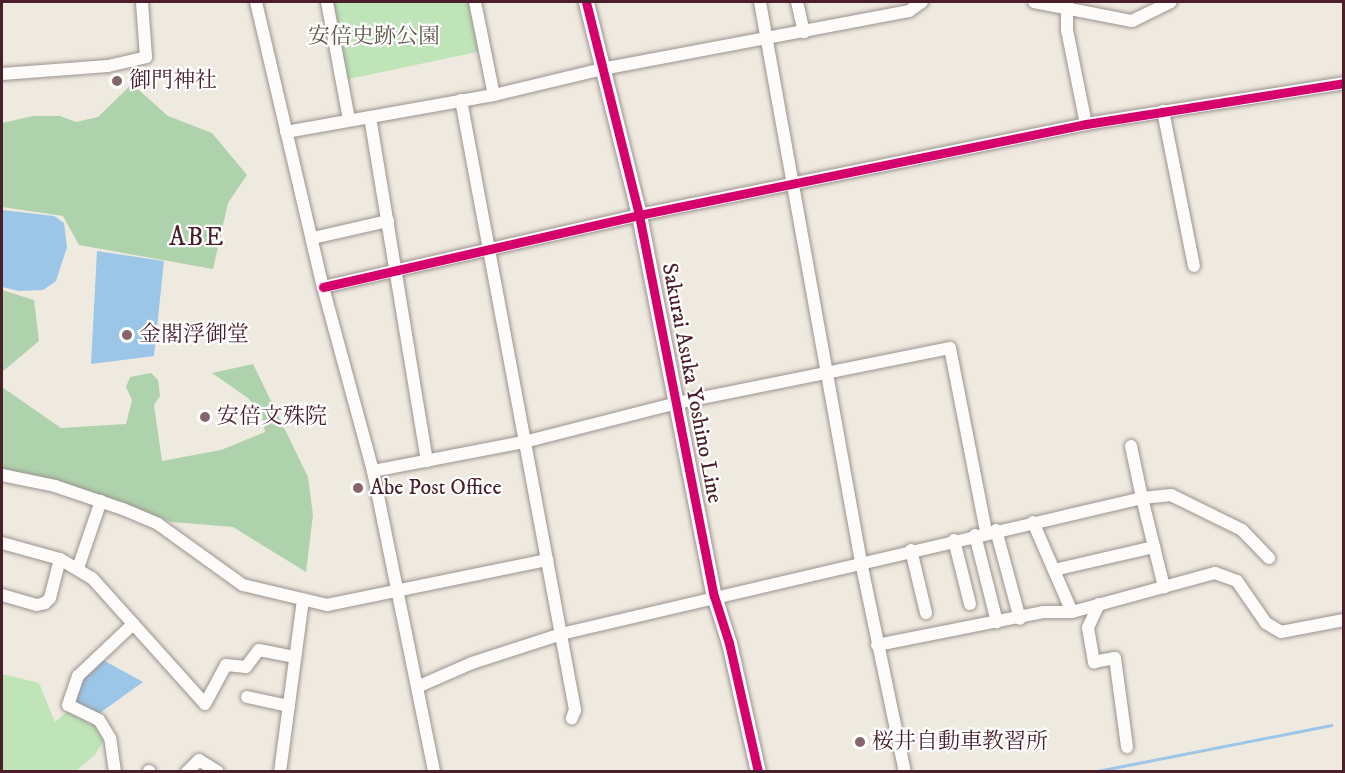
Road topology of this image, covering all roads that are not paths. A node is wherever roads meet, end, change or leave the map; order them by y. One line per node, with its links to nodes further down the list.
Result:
1 (142, 2): 15 (street)
2 (256, 2): 23 (street)
3 (327, 2): 21 (street)
4 (475, 2): 17 (street)
5 (586, 2): 14 (main road, Sakurai Asuka Yoshino Line)
6 (760, 2): 13 (street)
7 (797, 2): 12 (street)
8 (922, 2): 12 (street)
9 (1034, 2): 11 (street)
10 (1171, 2): 11 (street)
11 (1067, 5): 22 (street)
12 (804, 32): 13 (street)
13 (767, 39): 14 (street); 24 (street)
14 (603, 69): 17 (street); 25 (main road, Sakurai Asuka Yoshino Line)
15 (2, 74)
16 (1344, 83): 19 (street)
17 (494, 95): 18 (street)
18 (461, 100): 20 (street); 28 (street)
19 (1163, 111): 22 (street); 29 (street)
20 (370, 117): 21 (street); 26 (street)
21 (349, 120): 23 (street)
22 (1086, 124): 24 (street)
23 (286, 132): 27 (street)
24 (793, 184): 25 (street); 32 (street)
25 (639, 215): 28 (street); 33 (main road, Sakurai Asuka Yoshino Line)
26 (388, 221): 27 (street); 30 (street)
27 (313, 238): 31 (street)
28 (487, 250): 30 (street); 34 (street)
29 (1194, 266)
30 (397, 268): 31 (street); 36 (street)
31 (323, 287): 37 (street)
32 (830, 374): 33 (street); 42 (street); 50 (street)
33 (677, 403): 34 (street); 55 (main road, Sakurai Asuka Yoshino Line)
34 (524, 442): 36 (street); 49 (street)
35 (1131, 446): 39 (street)
36 (427, 461): 37 (street)
37 (373, 471): 54 (street)
38 (2, 475): 40 (street)
39 (1142, 498): 41 (street); 45 (street); 47 (street)
40 (101, 501): 51 (street); 57 (street)
41 (1033, 522): 42 (street); 52 (street)
42 (986, 532): 43 (street); 62 (street); 64 (street)
43 (954, 540): 46 (street); 58 (street)
44 (2, 543): 48 (street)
45 (1154, 547): 52 (street); 53 (street)
46 (911, 550): 50 (street); 61 (street)
47 (1269, 558)
48 (60, 559): 51 (street); 56 (street)
49 (547, 560): 54 (street); 66 (street)
50 (861, 562): 55 (street); 67 (street)
51 (78, 568): 65 (street)
52 (1054, 570): 60 (street)
53 (1164, 587): 59 (street); 63 (street)
54 (398, 589): 57 (street); 69 (street)
55 (714, 596): 66 (street); 79 (main road, Sakurai Asuka Yoshino Line)
56 (2, 597)
57 (303, 600): 68 (street)
58 (970, 604)
59 (1100, 604): 60 (street); 73 (street)
60 (1072, 612): 62 (street)
61 (926, 613)
62 (1020, 619): 64 (street)
63 (1344, 620)
64 (997, 622): 67 (street)
65 (133, 624): 68 (street); 74 (street)
66 (561, 634): 69 (street); 72 (street)
67 (877, 645): 80 (street)
68 (296, 657): 71 (street)
69 (417, 687): 78 (street)
70 (247, 697): 71 (street)
71 (289, 706): 77 (street)
72 (572, 718)
73 (1126, 747)
74 (115, 771)
75 (188, 771): 76 (street)
76 (218, 771)
77 (280, 771)
78 (434, 771)
79 (758, 771)
80 (905, 771)

